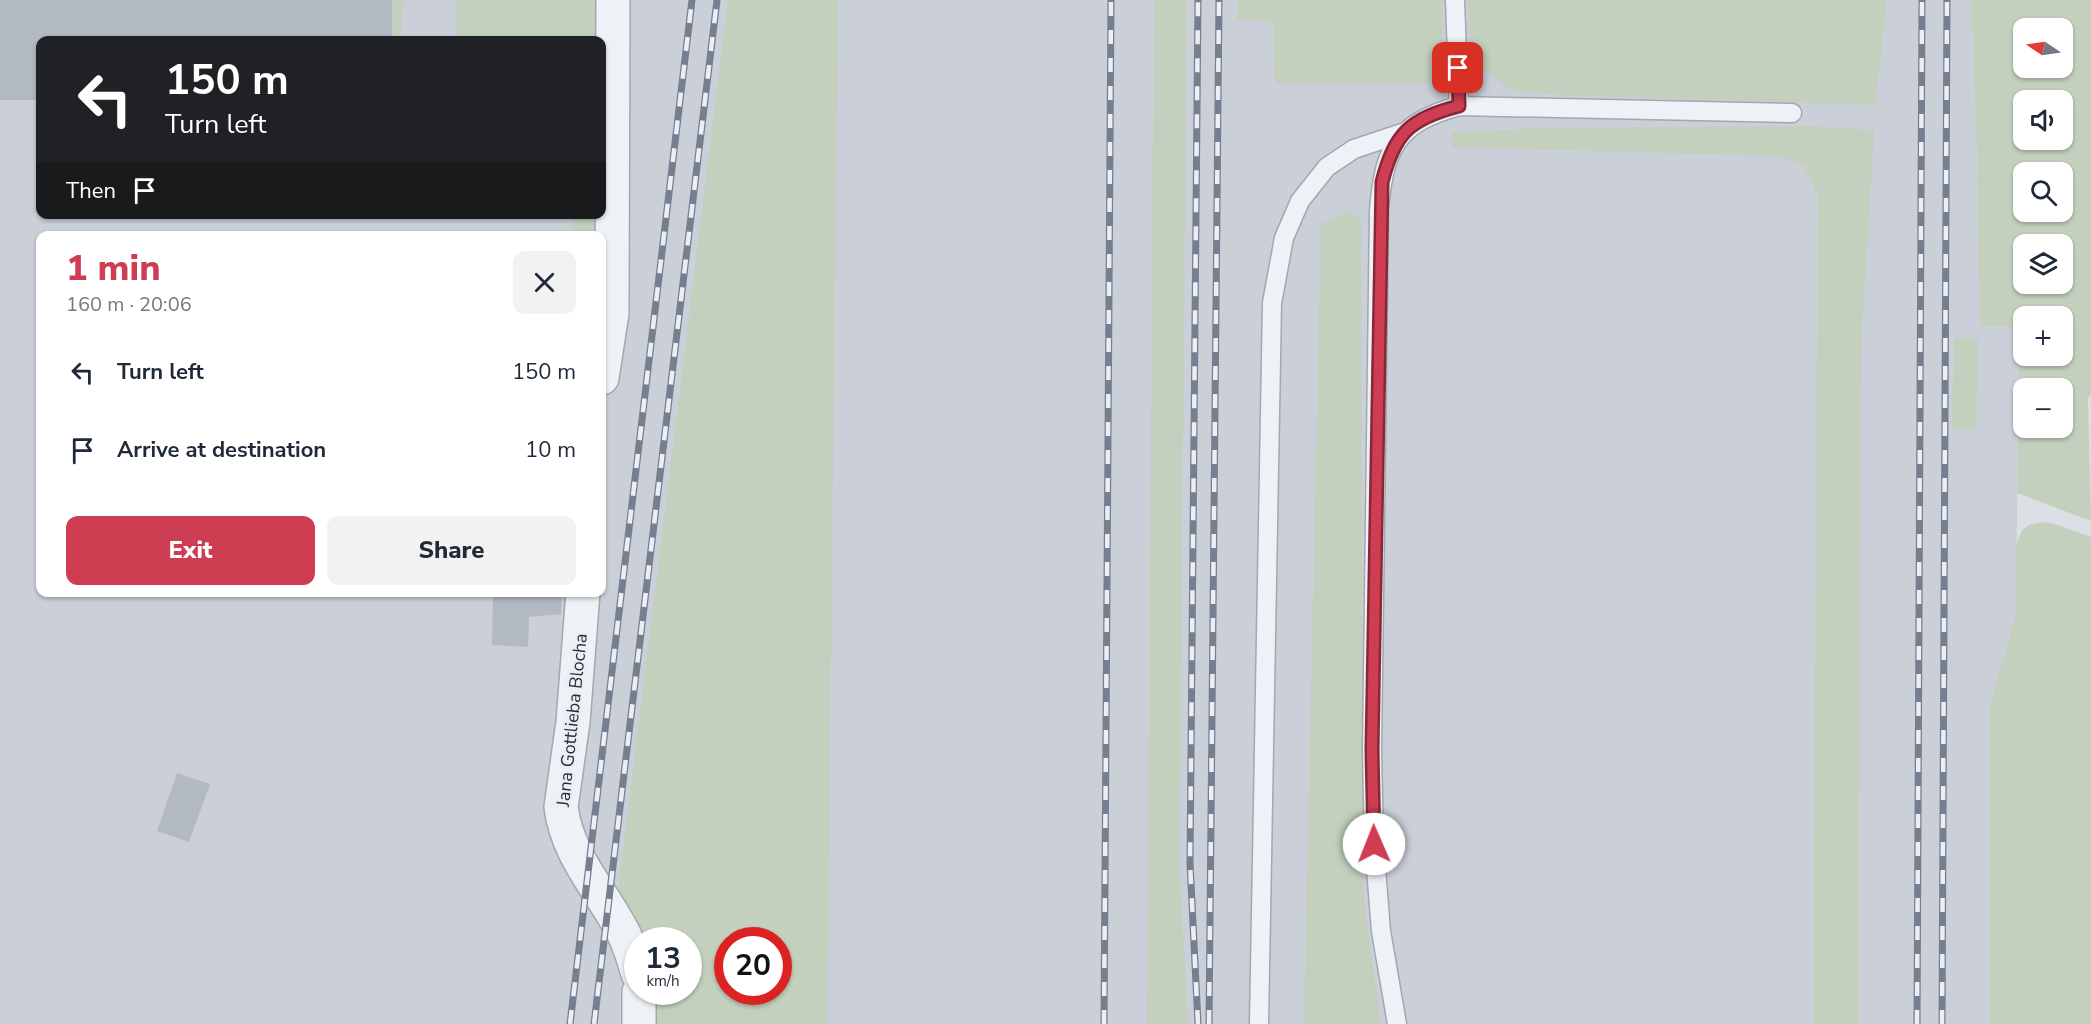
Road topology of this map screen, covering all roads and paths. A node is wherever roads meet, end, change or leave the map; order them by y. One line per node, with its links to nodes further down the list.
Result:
1 (613, 0): 6 (street)
2 (1455, 0): 3 (lane)
3 (1459, 106): 4 (lane); 5 (lane)
4 (1792, 113)
5 (1402, 133): 11 (lane); 12 (lane)
6 (606, 352)
7 (583, 597): 8 (street, Jana Gottlieba Blocha)
8 (624, 934)
9 (639, 1005): 10 (street)
10 (639, 1024)
11 (1259, 1024)
12 (1397, 1024)

